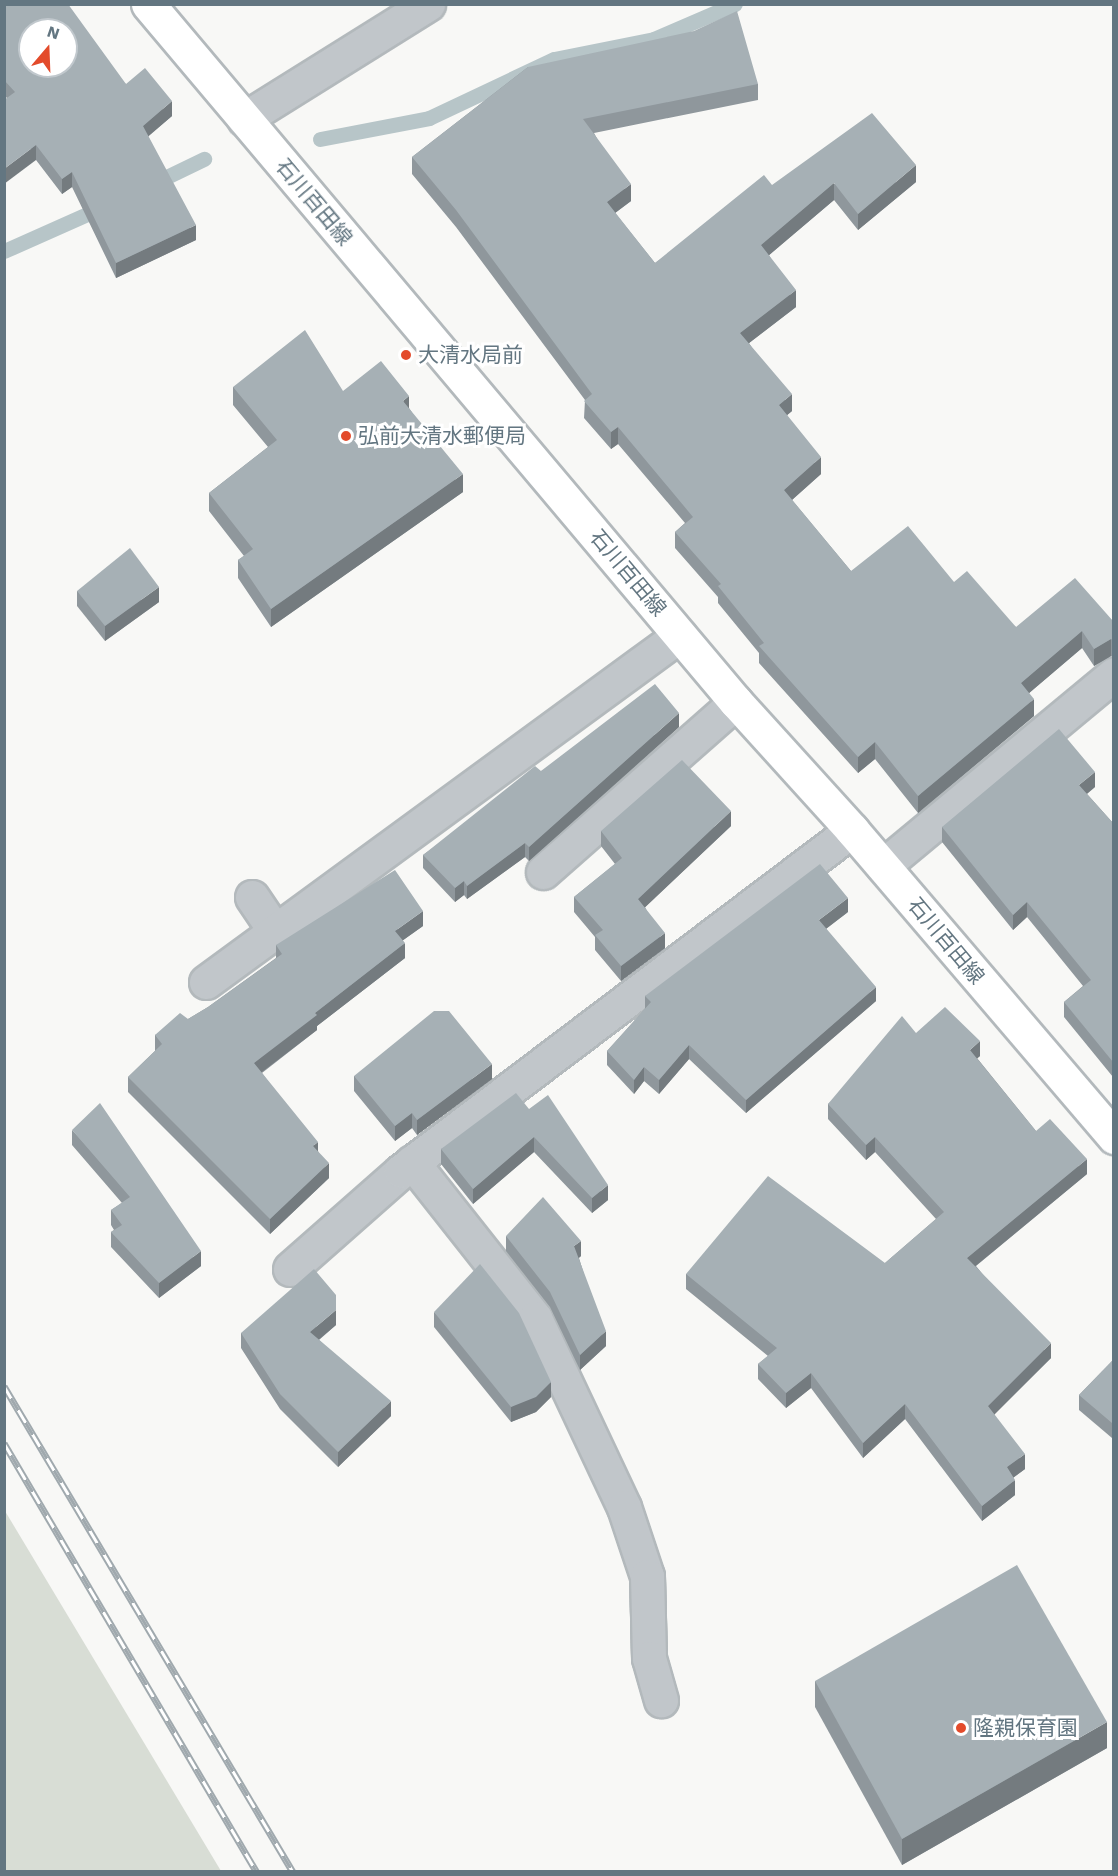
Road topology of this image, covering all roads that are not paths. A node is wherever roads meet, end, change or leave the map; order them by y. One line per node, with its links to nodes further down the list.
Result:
1 (148, 4): 3 (main road, 石川百田線)
2 (428, 4): 3 (street)
3 (244, 119): 4 (main road, 石川百田線)
4 (680, 635): 6 (main road, 石川百田線); 11 (street)
5 (1113, 675): 8 (street)
6 (736, 702): 7 (main road, 石川百田線); 9 (street)
7 (852, 830): 8 (main road, 石川百田線); 14 (street)
8 (883, 866): 13 (main road, 石川百田線)
9 (543, 872)
10 (252, 897): 11 (street)
11 (275, 931): 12 (street)
12 (206, 981)
13 (1113, 1137)
14 (412, 1162): 15 (street); 16 (street)
15 (290, 1269)
16 (661, 1700)

